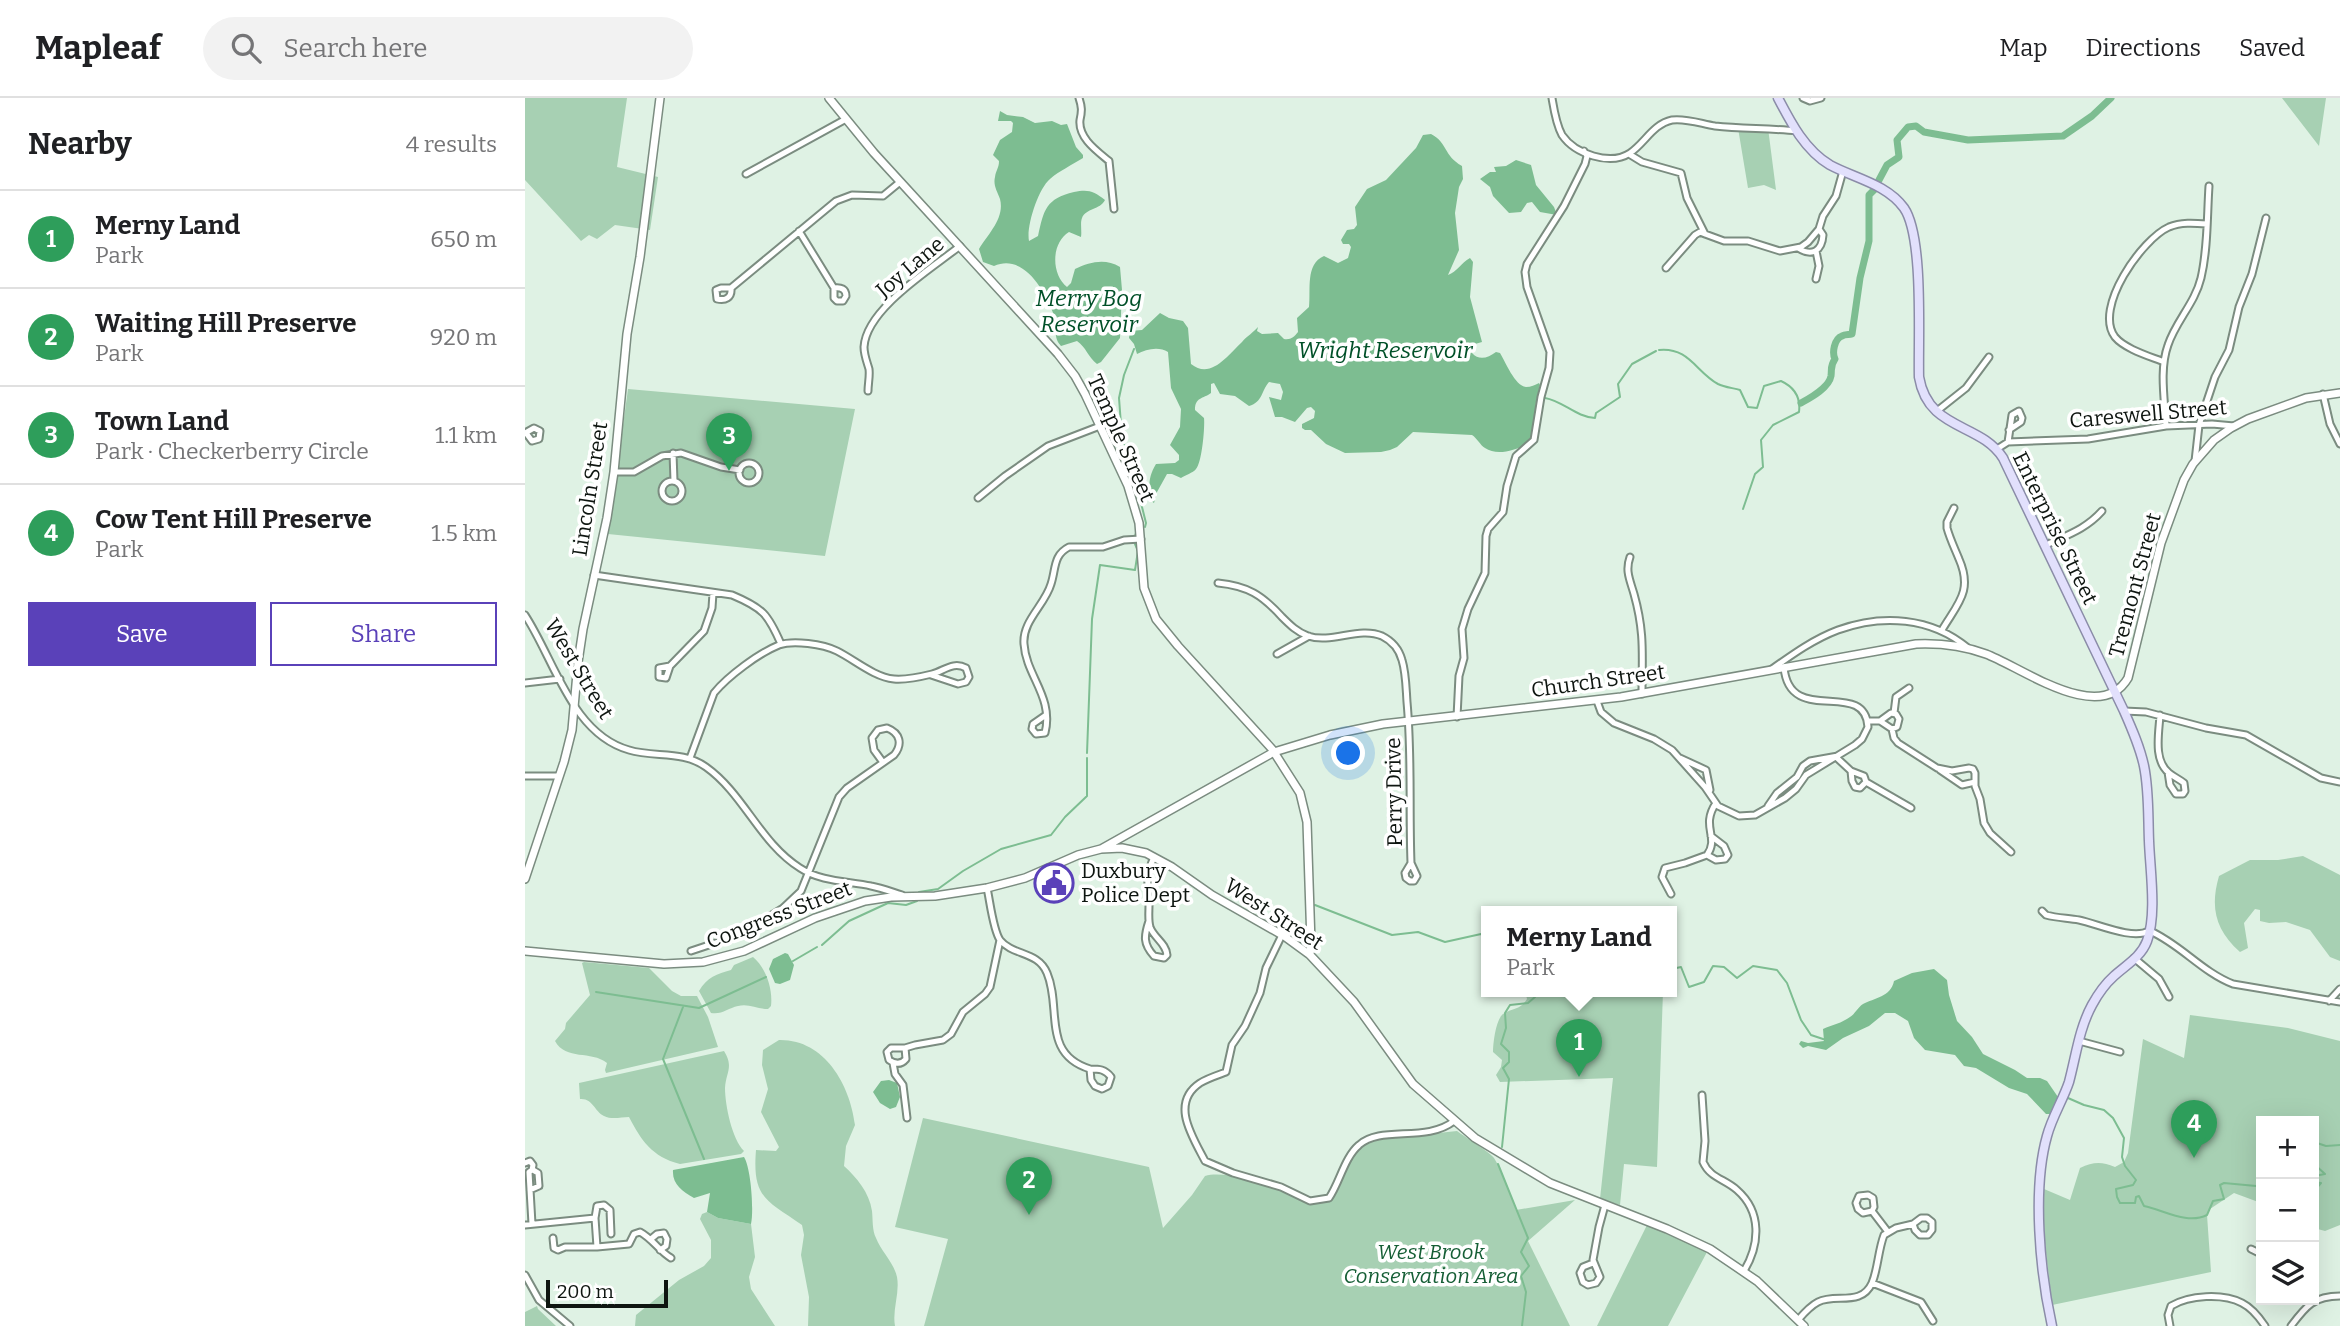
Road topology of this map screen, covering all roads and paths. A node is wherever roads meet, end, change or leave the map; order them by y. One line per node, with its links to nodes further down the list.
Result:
1 (660, 98): 46 (main road, Lincoln Street)
2 (829, 98): 8 (main road, Temple Street)
3 (1079, 98): 16 (street)
4 (1552, 98): 10 (street)
5 (1778, 98): 9 (main road, Enterprise Street)
6 (1803, 98): 7 (street)
7 (1821, 98)
8 (846, 120): 13 (street); 14 (main road, Temple Street)
9 (1797, 131): 11 (street); 12 (main road, Enterprise Street)
10 (1584, 151): 11 (street); 78 (street)
11 (1629, 153): 21 (street)
12 (1843, 171): 19 (street); 34 (main road, Enterprise Street)
13 (746, 174)
14 (900, 182): 20 (street); 22 (main road, Temple Street)
15 (2209, 186): 18 (street)
16 (1114, 209)
17 (2266, 218): 35 (street)
18 (2207, 224): 30 (street); 30 (street)
19 (1819, 229): 23 (street); 24 (street)
20 (799, 231): 27 (street); 28 (street)
21 (1705, 234): 23 (street); 25 (street)
22 (960, 246): 31 (street, Joy Lane); 36 (main road, Temple Street)
23 (1798, 248): 24 (street)
24 (1816, 251): 26 (street)
25 (1666, 268)
26 (1816, 279)
27 (730, 288)
28 (834, 288)
29 (1989, 358): 34 (street)
30 (2164, 362): 37 (street)
31 (867, 391)
32 (2340, 393): 33 (main road, Careswell Street)
33 (2323, 394): 38 (main road, Careswell Street); 41 (street)
34 (1937, 411): 42 (main road, Enterprise Street)
35 (2199, 425): 37 (street, Careswell Street); 38 (street, Careswell Street); 44 (street)
36 (1100, 426): 48 (street); 51 (main road, Temple Street)
37 (2166, 426): 40 (street, Careswell Street)
38 (2234, 426): 44 (main road, Tremont Street)
39 (2009, 430): 40 (street)
40 (2008, 442): 42 (street, Careswell Street)
41 (2340, 444)
42 (1997, 449): 52 (main road, Enterprise Street)
43 (673, 453): 45 (street); 46 (street); 47 (street)
44 (2195, 461): 70 (main road, Tremont Street)
45 (740, 470)
46 (614, 472): 54 (main road, Lincoln Street)
47 (674, 481)
48 (978, 498)
49 (1954, 508): 58 (street)
50 (2102, 511): 52 (street)
51 (1141, 539): 76 (street); 83 (main road, Temple Street)
52 (2046, 545): 70 (main road, Enterprise Street)
53 (1630, 557): 71 (street)
54 (594, 575): 56 (street); 73 (main road, Lincoln Street)
55 (1218, 583): 59 (street)
56 (713, 593): 60 (street); 63 (street)
57 (525, 615): 67 (street, West Street)
58 (1942, 630): 61 (street); 65 (street)
59 (1309, 636): 62 (street); 79 (street, Perry Drive)
60 (781, 644): 66 (street); 85 (street)
61 (1969, 649): 64 (main road, Church Street); 70 (main road, Church Street)
62 (1277, 654)
63 (670, 666)
64 (1784, 667): 65 (main road, Church Street); 80 (street)
65 (1769, 670): 71 (main road, Church Street)
66 (931, 674): 66 (street)
67 (560, 679): 68 (street); 73 (street, West Street)
68 (525, 683)
69 (1909, 688): 75 (street)
70 (2114, 691): 74 (main road)
71 (1641, 694): 72 (main road, Church Street)
72 (1597, 701): 78 (main road, Church Street); 86 (street)
73 (574, 704): 85 (street, West Street); 92 (main road, Lincoln Street)
74 (2124, 711): 77 (street); 115 (main road)
75 (1894, 713): 81 (street); 82 (street)
76 (1046, 715)
77 (2160, 715): 90 (street); 95 (street)
78 (1457, 717): 79 (main road, Church Street)
79 (1409, 721): 83 (main road, Church Street); 107 (street, Perry Drive)
80 (1867, 721): 81 (street); 84 (street)
81 (1880, 722): 82 (street)
82 (1892, 729): 88 (street)
83 (1274, 752): 101 (main road, Church Street); 120 (main road, Temple Street)
84 (1839, 756): 89 (street); 98 (street); 98 (street)
85 (690, 758): 108 (street, West Street)
86 (1680, 758): 96 (street); 96 (street)
87 (882, 761): 87 (street); 108 (street)
88 (1937, 768): 94 (street); 94 (street)
89 (1851, 771): 93 (street); 93 (street)
90 (2168, 772)
91 (525, 776): 92 (street)
92 (559, 776): 109 (main road, Lincoln Street)
93 (1866, 782): 99 (street)
94 (1975, 782): 104 (street)
95 (2340, 782)
96 (1711, 794): 97 (street)
97 (1716, 803): 98 (street); 100 (street)
98 (1766, 808)
99 (1911, 808)
100 (1711, 836): 105 (street); 105 (street)
101 (1123, 838): 102 (main road, Church Street); 103 (main road)
102 (1101, 849): 103 (main road, West Street); 110 (main road, West Street)
103 (1133, 850): 106 (main road, West Street)
104 (2011, 852)
105 (1707, 855): 111 (street)
106 (1154, 857): 114 (street); 116 (main road, West Street)
107 (1411, 863)
108 (808, 873): 112 (street, West Street); 118 (street)
109 (525, 879)
110 (987, 888): 112 (main road, West Street); 117 (street)
111 (1671, 894)
112 (907, 896): 119 (main road, Congress Street)
113 (2042, 911): 115 (street)
114 (1149, 921): 114 (street)
115 (2150, 930): 121 (main road); 124 (street)
116 (1282, 935): 120 (main road, West Street); 133 (street)
117 (1000, 940): 127 (street); 130 (street)
118 (691, 951)
119 (525, 954)
120 (1310, 954): 133 (main road, West Street)
121 (2134, 958): 123 (street); 126 (main road)
122 (2340, 989): 124 (street)
123 (2169, 997)
124 (2329, 1000): 125 (street)
125 (2340, 1002)
126 (2079, 1041): 128 (street); 159 (main road)
127 (905, 1048): 129 (street); 129 (street)
128 (2120, 1052)
129 (893, 1063): 132 (street)
130 (1090, 1069): 130 (street)
131 (1702, 1096): 151 (street)
132 (907, 1118)
133 (1454, 1121): 136 (main road, West Street)
134 (525, 1163): 135 (street)
135 (529, 1171): 140 (street)
136 (1605, 1205): 150 (street); 151 (main road, West Street)
137 (1872, 1212): 141 (street)
138 (595, 1219): 140 (street); 142 (street); 145 (street)
139 (1913, 1224): 141 (street)
140 (528, 1225)
141 (1888, 1232): 153 (street)
142 (611, 1234)
143 (553, 1238): 145 (street)
144 (651, 1240): 145 (street); 147 (street); 147 (street)
145 (597, 1247)
146 (2251, 1249): 148 (street)
147 (660, 1250): 149 (street)
148 (2256, 1252)
149 (671, 1258)
150 (1593, 1263)
151 (1744, 1271): 158 (main road, West Street)
152 (525, 1275): 160 (street)
153 (1872, 1283): 157 (street); 158 (street)
154 (2340, 1296): 155 (street)
155 (2319, 1298)
156 (2310, 1305): 163 (street)
157 (1933, 1321)
158 (1801, 1323)
159 (2049, 1323)
160 (570, 1326)
161 (2170, 1326): 162 (street)
162 (2265, 1326)
163 (2291, 1326)

